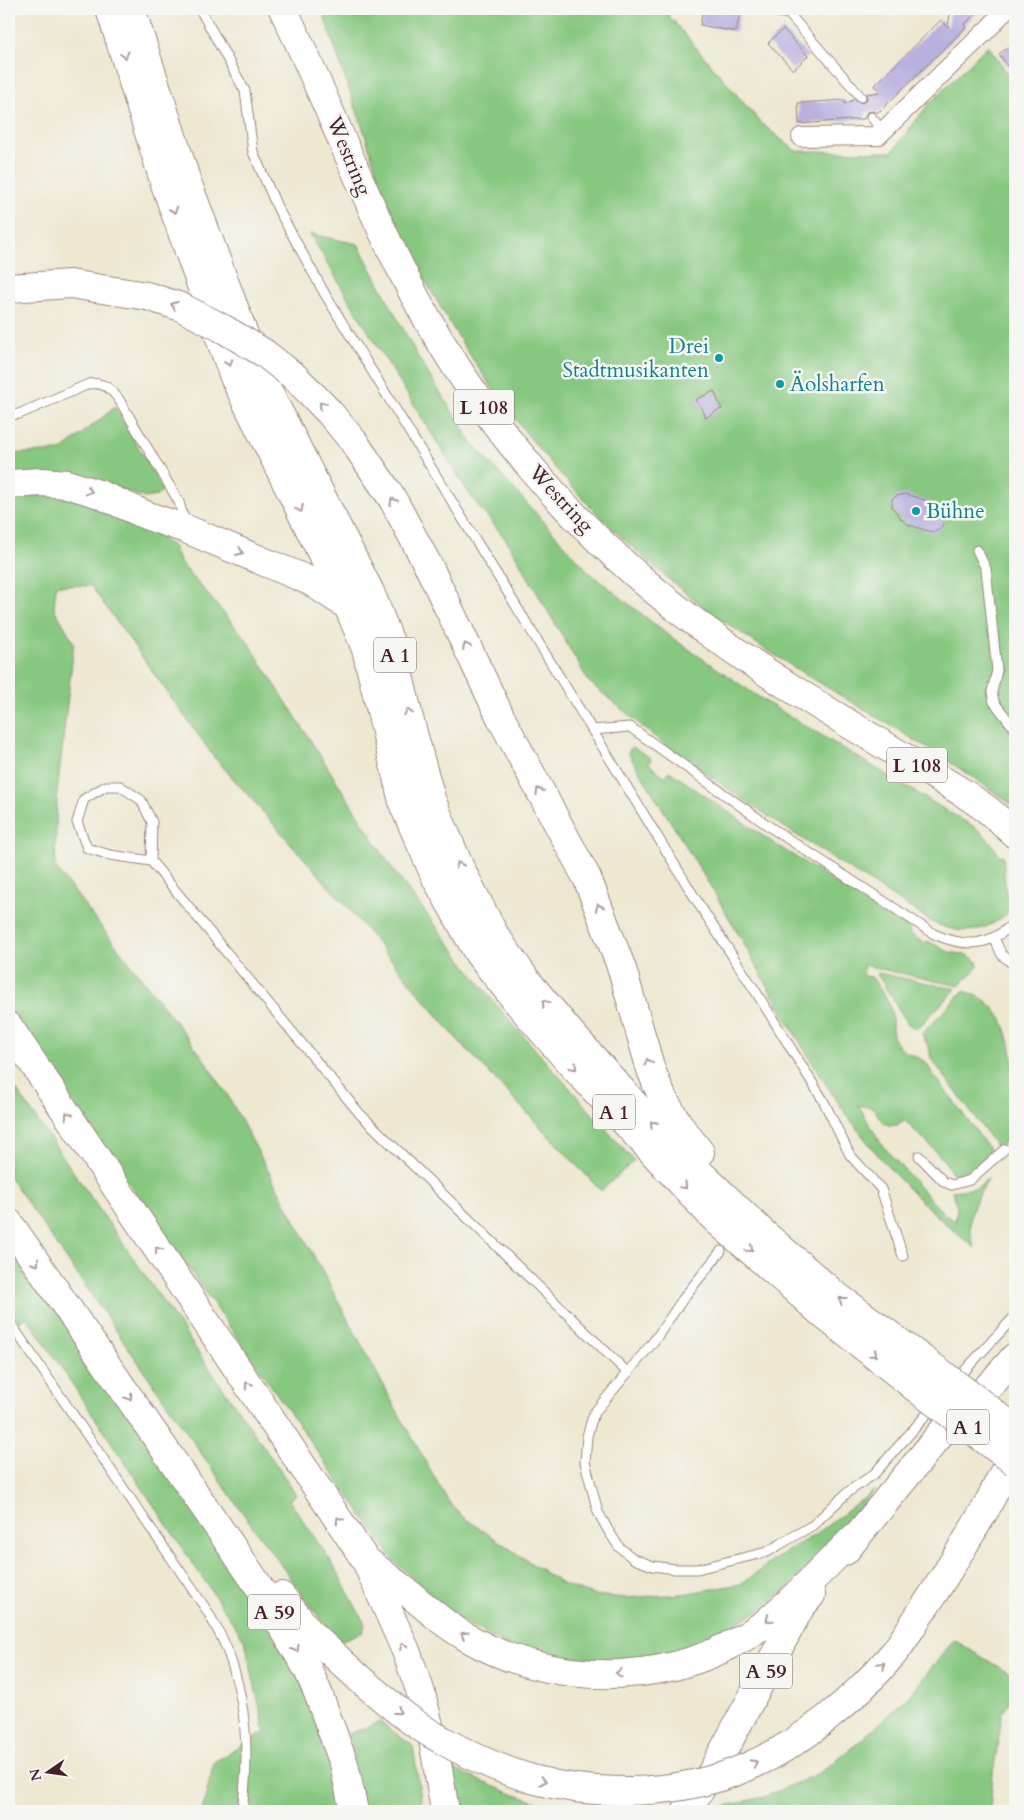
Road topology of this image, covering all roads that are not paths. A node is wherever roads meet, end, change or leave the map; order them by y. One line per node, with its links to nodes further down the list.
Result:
1 (110, 9): 17 (main road, A 1, one-way to 17)
2 (131, 9): 29 (main road, A 1, one-way to 2)
3 (200, 9): 19 (lane)
4 (283, 9): 20 (main road, Westring / L 108)
5 (762, 9): 7 (lane)
6 (1006, 9): 10 (street)
7 (793, 12): 8 (lane)
8 (861, 97)
9 (871, 117): 10 (lane)
10 (883, 131): 11 (street)
11 (801, 137)
12 (9, 288): 29 (main road, one-way to 12, bridge)
13 (9, 416): 15 (lane)
14 (9, 484): 15 (main road, one-way to 15)
15 (186, 529): 17 (main road, one-way to 17)
16 (977, 550): 18 (lane)
17 (348, 606): 37 (main road, A 1, one-way to 37)
18 (1015, 729)
19 (593, 730): 23 (lane); 31 (lane)
20 (1015, 834)
21 (151, 861): 21 (lane); 36 (lane)
22 (1015, 922): 23 (lane)
23 (994, 938): 24 (lane)
24 (1015, 966)
25 (9, 1027): 43 (main road, one-way to 25)
26 (1006, 1149): 27 (lane)
27 (919, 1156)
28 (9, 1223): 39 (main road, A 59, one-way to 39)
29 (762, 1232): 37 (main road, A 1, one-way to 29)
30 (721, 1251): 36 (lane)
31 (903, 1256)
32 (1015, 1316): 37 (lane)
33 (9, 1321): 44 (lane)
34 (1015, 1357): 42 (main road, A 59)
35 (1015, 1372): 48 (main road, A 59)
36 (628, 1373): 37 (lane)
37 (938, 1386): 38 (main road, A 1, bridge); 41 (main road, A 1, bridge)
38 (1015, 1429)
39 (154, 1433): 40 (main road, one-way to 40, bridge); 45 (main road, A 59, one-way to 45)
40 (1015, 1450)
41 (1015, 1462)
42 (855, 1537): 43 (main road, one-way to 43); 47 (main road, A 59)
43 (366, 1561): 46 (main road, one-way to 43)
44 (242, 1811)
45 (354, 1811)
46 (445, 1811)
47 (686, 1811)
48 (697, 1811)

